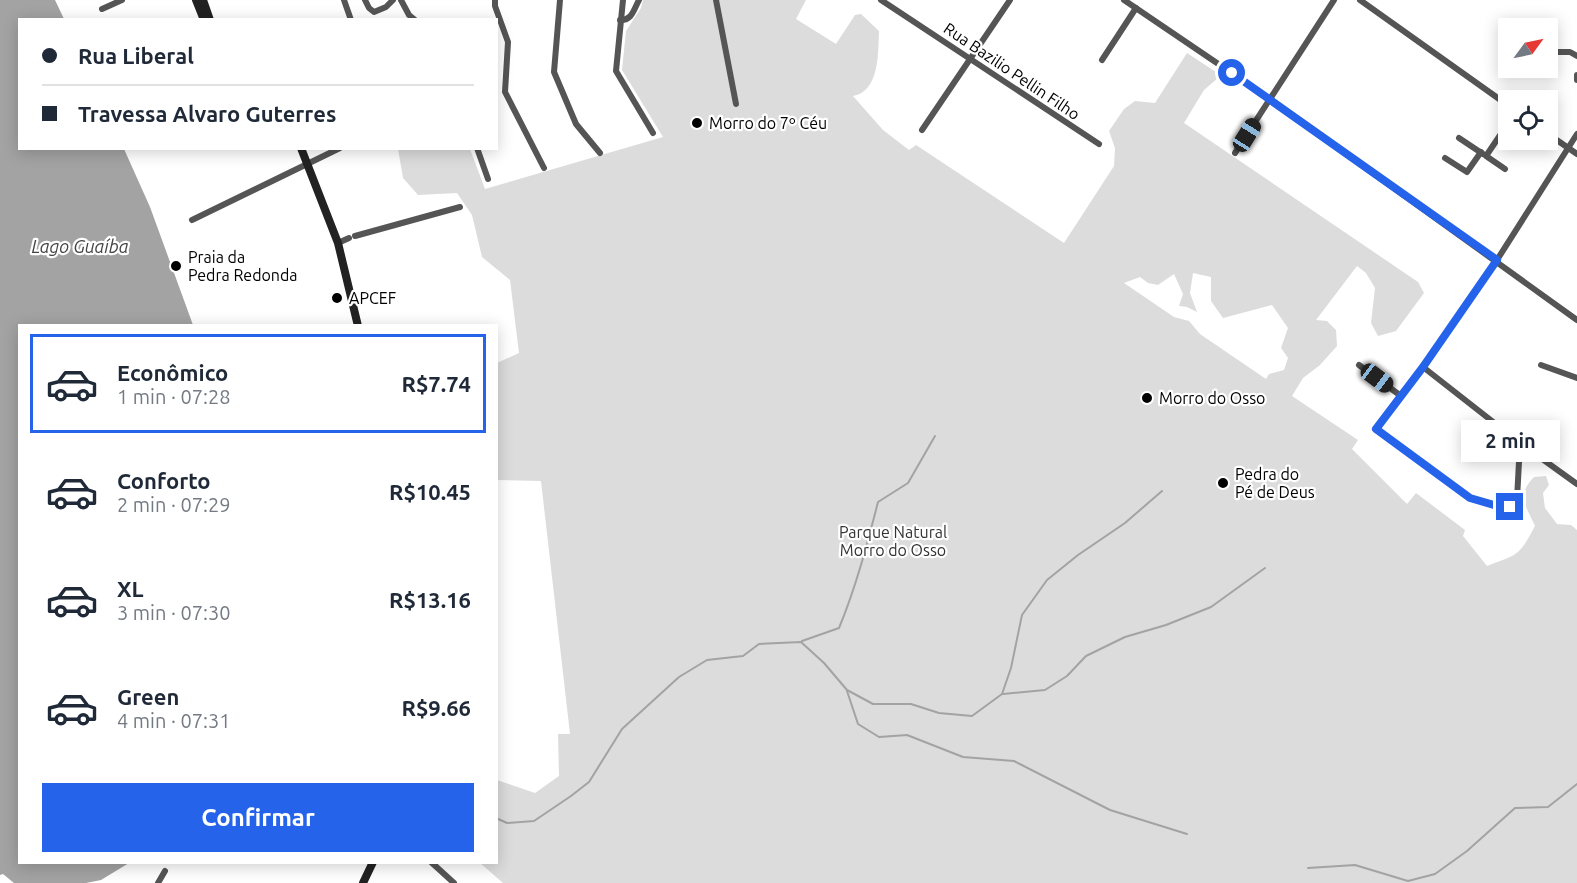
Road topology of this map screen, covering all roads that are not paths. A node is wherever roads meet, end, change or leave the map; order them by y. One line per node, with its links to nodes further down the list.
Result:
1 (122, 0): 19 (street)
2 (196, 0): 20 (main road)
3 (203, 0): 21 (main road)
4 (344, 0): 22 (street)
5 (365, 0): 6 (street)
6 (393, 0)
7 (401, 0): 23 (street)
8 (495, 0): 51 (street)
9 (560, 0): 45 (street)
10 (623, 0): 24 (street)
11 (639, 0): 24 (street)
12 (716, 0): 33 (street)
13 (881, 0): 27 (street, Rua Bazilio Pellin Filho)
14 (1010, 0): 27 (street)
15 (1124, 0): 18 (street)
16 (1334, 0): 32 (street)
17 (1360, 0): 31 (street)
18 (1136, 8): 28 (street); 32 (street)
19 (102, 9)
20 (203, 18)
21 (203, 18)
22 (350, 18)
23 (413, 18)
24 (620, 20): 35 (street)
25 (1558, 52): 26 (street)
26 (1577, 56)
27 (970, 58): 34 (street); 40 (street, Rua Bazilio Pellin Filho)
28 (1102, 60)
29 (1577, 75): 30 (street)
30 (1577, 80)
31 (1498, 98)
32 (1270, 99): 46 (street); 57 (street)
33 (736, 104)
34 (922, 130)
35 (653, 133)
36 (1577, 134): 41 (street)
37 (1498, 136): 47 (street)
38 (1459, 138): 47 (street)
39 (1558, 141): 41 (street)
40 (1099, 144)
41 (1568, 148): 48 (street); 57 (street)
42 (302, 150): 50 (main road)
43 (336, 150): 50 (street)
44 (478, 150): 53 (street)
45 (600, 153)
46 (1235, 153)
47 (1483, 154): 49 (street); 52 (street)
48 (1577, 154)
49 (1445, 158)
50 (309, 164): 55 (street); 56 (main road)
51 (544, 168)
52 (1505, 169)
53 (488, 179)
54 (460, 207): 56 (street)
55 (192, 220)
56 (338, 243): 59 (main road)
57 (1497, 260): 58 (street); 62 (street)
58 (1577, 320)
59 (358, 324)
60 (1359, 365): 64 (street)
61 (1541, 365): 63 (street)
62 (1423, 367): 64 (street); 65 (street)
63 (1577, 378)
64 (1401, 396): 65 (street)
65 (1520, 443): 66 (street)
66 (1577, 484)
67 (372, 864): 71 (main road)
68 (432, 864): 72 (street)
69 (165, 872): 70 (street)
70 (158, 883)
71 (363, 883)
72 (454, 883)

